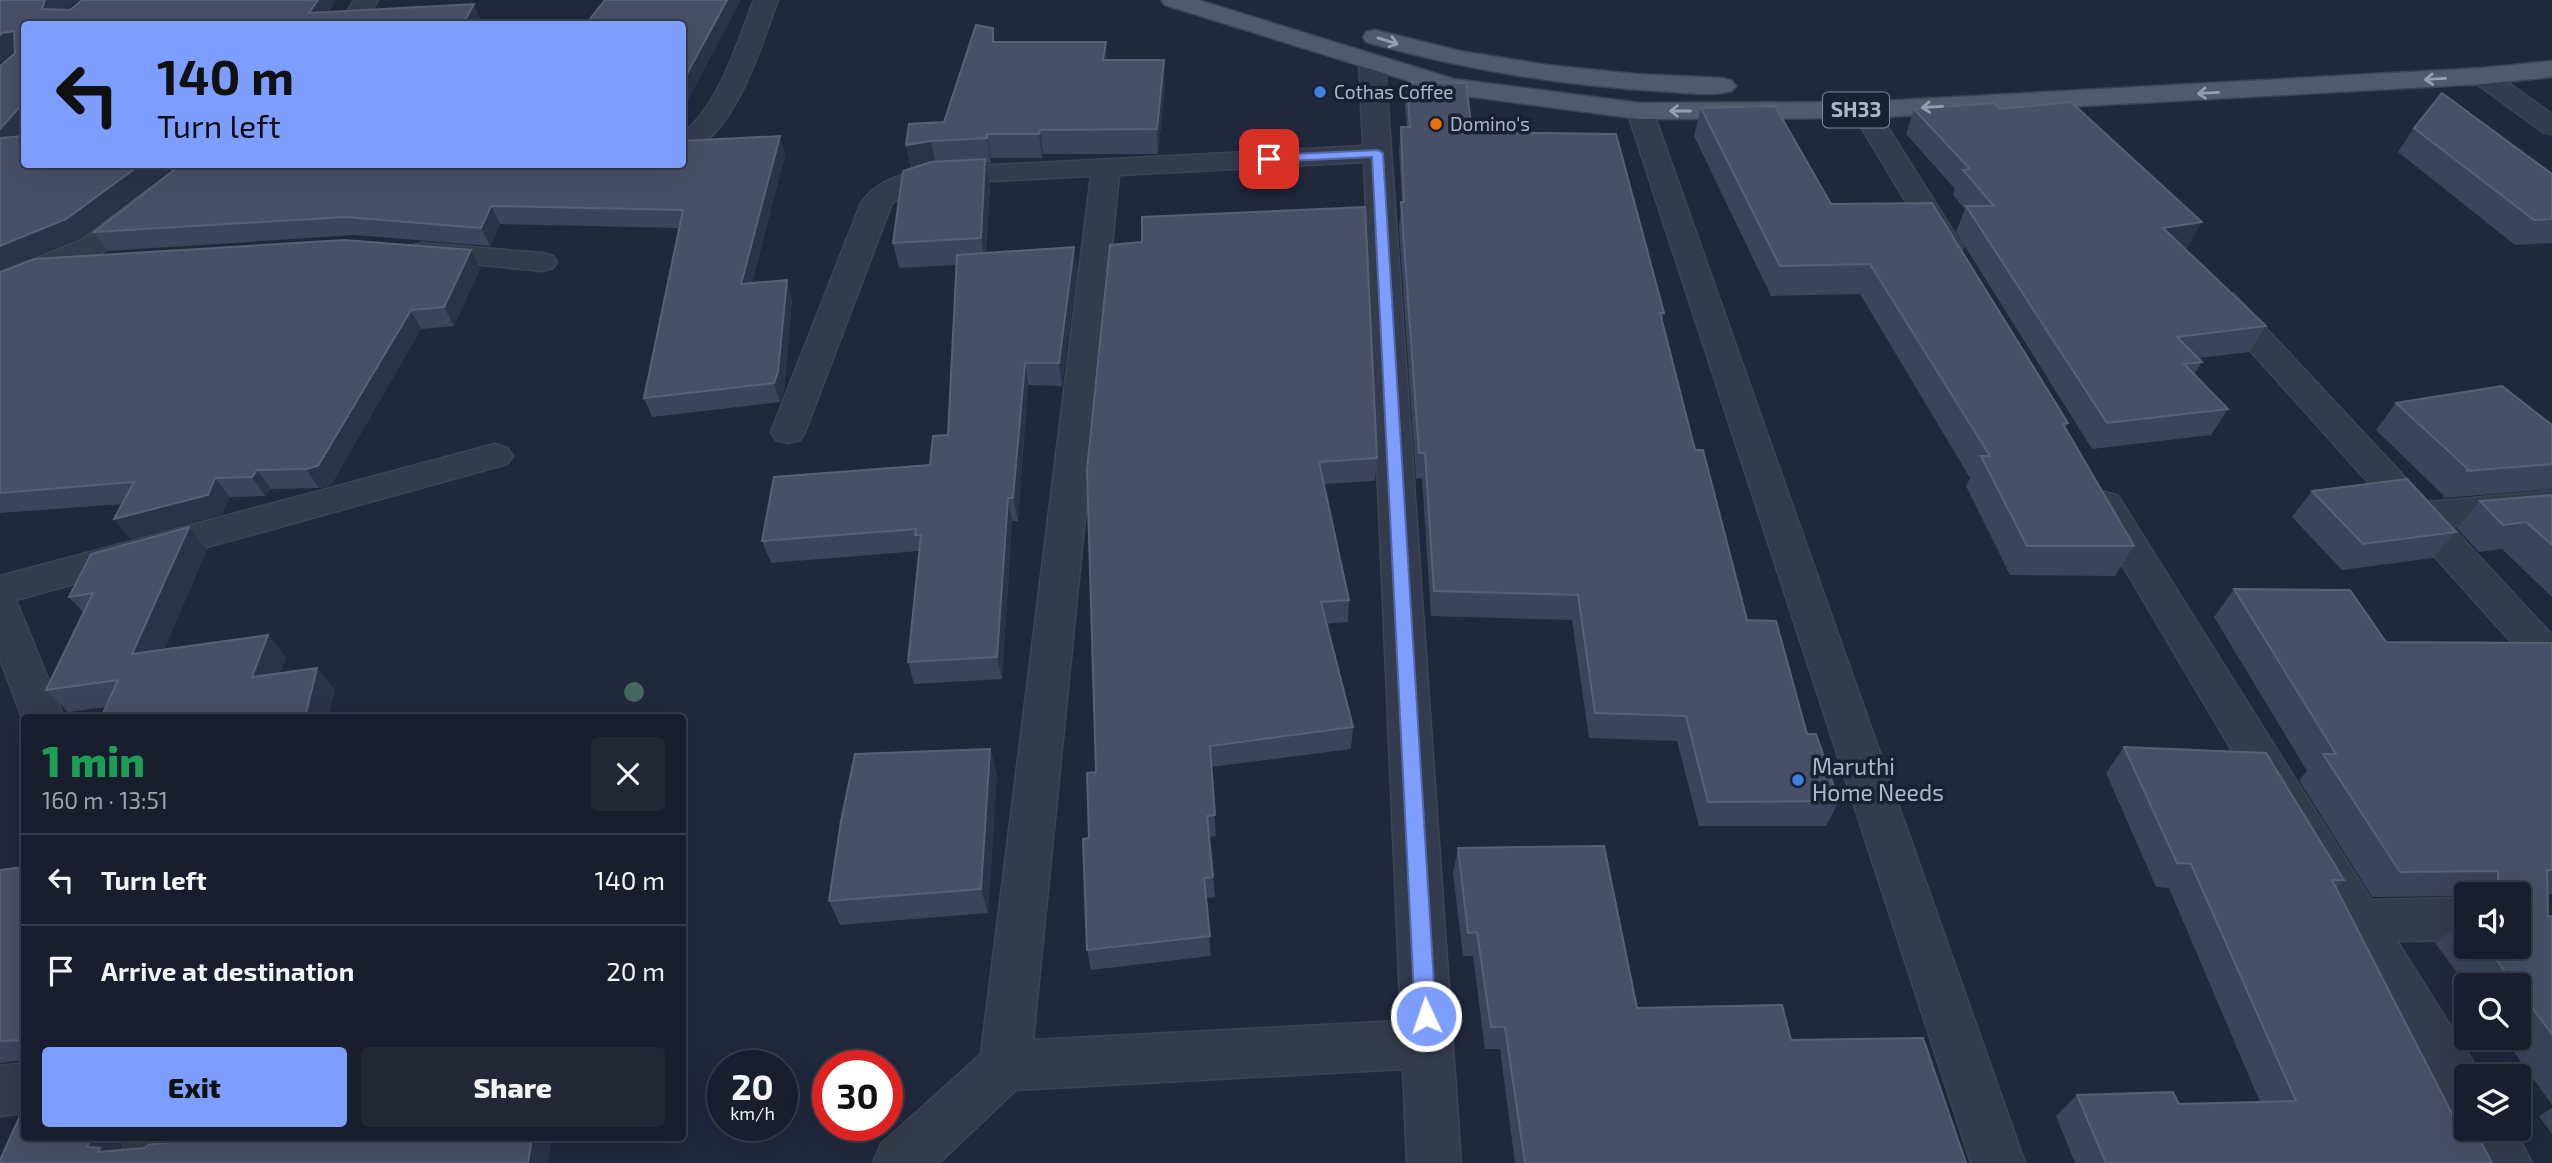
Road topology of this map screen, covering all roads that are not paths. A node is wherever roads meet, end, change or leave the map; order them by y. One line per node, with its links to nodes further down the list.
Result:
1 (366, 0): 6 (street)
2 (766, 0): 15 (street)
3 (1172, 0): 8 (main road, SH33)
4 (1252, 0): 5 (main road)
5 (1284, 9)
6 (354, 21)
7 (1351, 30): 9 (main road, SH33, one-way to 9)
8 (1372, 62): 13 (main road, SH33); 16 (street)
9 (2260, 65)
10 (2552, 69): 11 (main road, SH33)
11 (2482, 76): 12 (main road, SH33, one-way to 12); 14 (street)
12 (1864, 110): 13 (main road, SH33, one-way to 13); 24 (street)
13 (1640, 111): 45 (street)
14 (2552, 126)
15 (686, 143)
16 (1378, 153): 17 (street); 37 (street)
17 (1107, 167): 26 (street); 38 (street)
18 (195, 168): 22 (street)
19 (395, 250): 21 (street)
20 (116, 262): 22 (street)
21 (542, 262)
22 (48, 266): 25 (street)
23 (2203, 279): 30 (street)
24 (1968, 281)
25 (0, 284)
26 (788, 432)
27 (495, 456): 31 (street)
28 (2084, 471): 36 (street)
29 (2552, 503): 30 (street)
30 (2420, 516): 33 (street)
31 (0, 590)
32 (0, 606): 34 (street)
33 (2552, 662)
34 (41, 714)
35 (2454, 919): 36 (street)
36 (2359, 921): 39 (street)
37 (1427, 1044): 38 (street); 44 (street)
38 (1004, 1066): 43 (street)
39 (2454, 1078)
40 (152, 1141): 42 (street)
41 (2491, 1141): 46 (street)
42 (144, 1163)
43 (900, 1163)
44 (1434, 1163)
45 (1998, 1163)
46 (2505, 1163)

